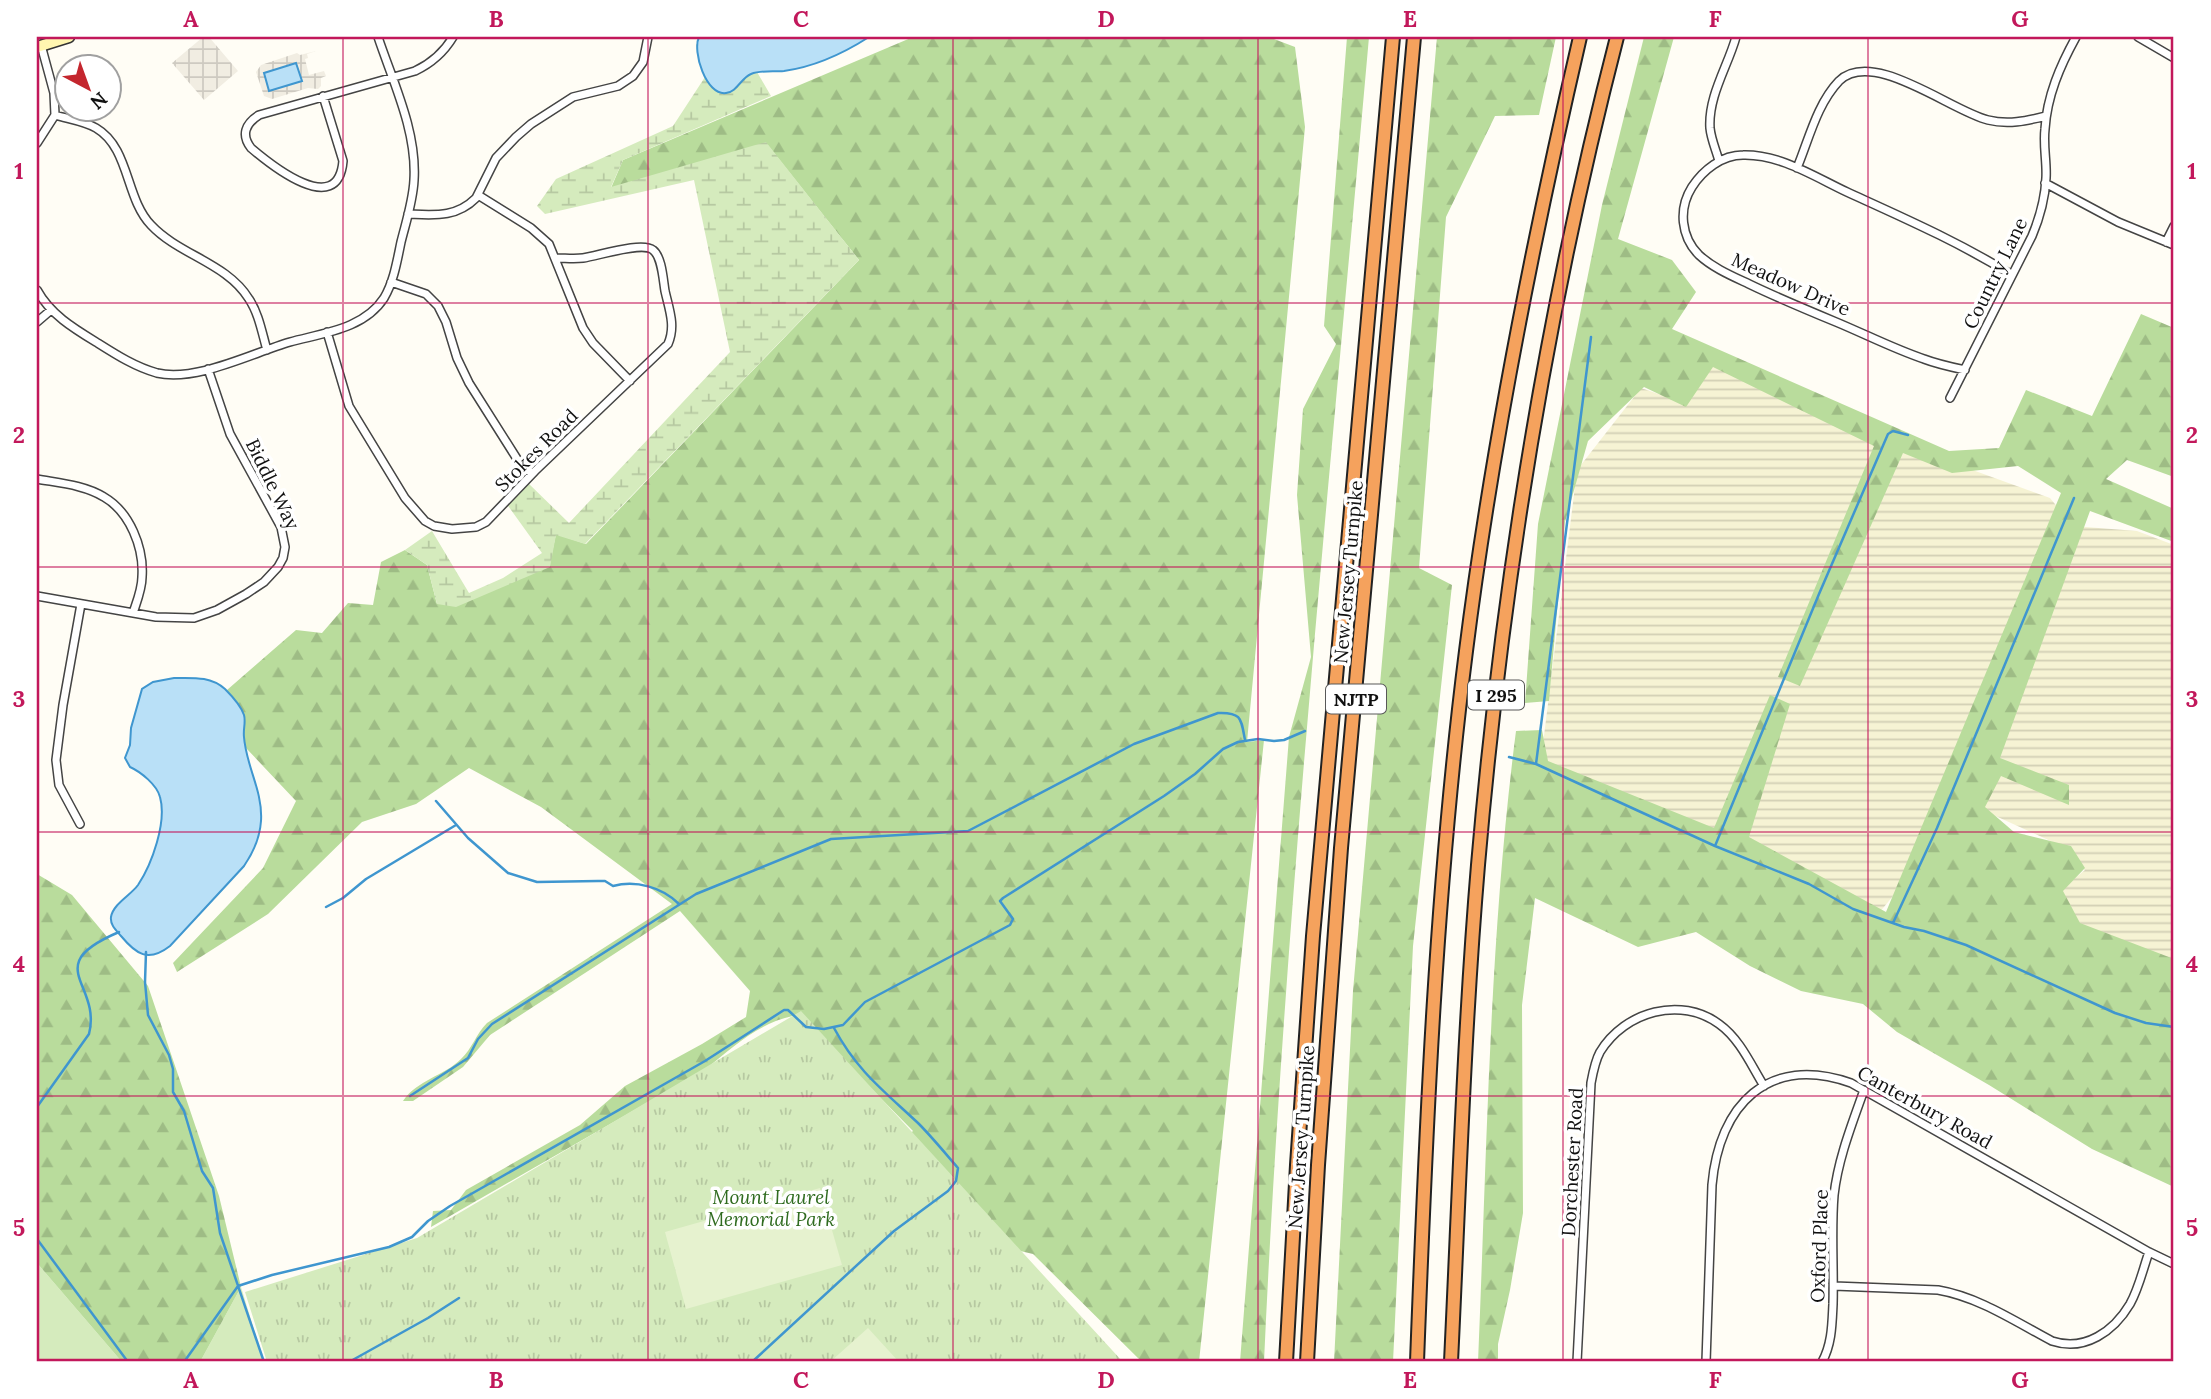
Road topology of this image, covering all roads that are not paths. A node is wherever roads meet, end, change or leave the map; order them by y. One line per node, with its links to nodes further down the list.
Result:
1 (69, 37): 12 (street)
2 (378, 37): 14 (street)
3 (453, 37): 14 (street)
4 (648, 37): 24 (street)
5 (1393, 37): 52 (highway, New Jersey Turnpike / NJTP)
6 (1414, 37): 53 (highway, New Jersey Turnpike / NJTP)
7 (1580, 37): 54 (highway, I 295)
8 (1617, 37): 55 (highway, I 295)
9 (1736, 37): 21 (street)
10 (2076, 37): 17 (street, Country Lane)
11 (2138, 37): 13 (street)
12 (39, 46): 15 (street)
13 (2174, 58)
14 (391, 76): 16 (street); 25 (street)
15 (52, 87)
16 (323, 96): 16 (street)
17 (2046, 116): 22 (street); 23 (street, Country Lane)
18 (52, 120): 20 (street)
19 (80, 122): 36 (street)
20 (37, 143)
21 (1720, 161): 22 (street); 38 (street, Meadow Drive)
22 (1797, 168): 30 (street)
23 (2045, 183): 27 (street); 30 (street, Country Lane)
24 (478, 195): 25 (street); 29 (street)
25 (408, 214): 31 (street)
26 (2174, 226): 27 (street)
27 (2166, 242): 28 (street)
28 (2174, 246)
29 (556, 258): 39 (street); 39 (street, Stokes Road)
30 (2012, 275): 38 (street, Country Lane)
31 (391, 282): 35 (street); 41 (street)
32 (37, 290): 33 (street)
33 (51, 310): 34 (street); 37 (street)
34 (37, 322)
35 (327, 332): 36 (street); 41 (street, Stokes Road)
36 (267, 349): 37 (street)
37 (208, 369): 45 (street, Biddle Way)
38 (1965, 370): 40 (street, Country Lane)
39 (630, 381): 41 (street, Stokes Road)
40 (1950, 398)
41 (532, 474)
42 (37, 479): 45 (street)
43 (37, 596): 44 (street, Biddle Way)
44 (81, 604): 45 (street, Biddle Way); 46 (street)
45 (133, 613)
46 (80, 824)
47 (1764, 1086): 48 (street, Canterbury Road); 56 (street, Dorchester Road); 57 (street, Canterbury Road)
48 (1864, 1090): 49 (street, Canterbury Road); 51 (street, Oxford Place)
49 (2149, 1252): 50 (street, Canterbury Road); 51 (street)
50 (2174, 1264)
51 (1834, 1286): 58 (street, Oxford Place)
52 (1286, 1362)
53 (1307, 1362)
54 (1417, 1362)
55 (1451, 1362)
56 (1577, 1362)
57 (1706, 1362)
58 (1822, 1362)

